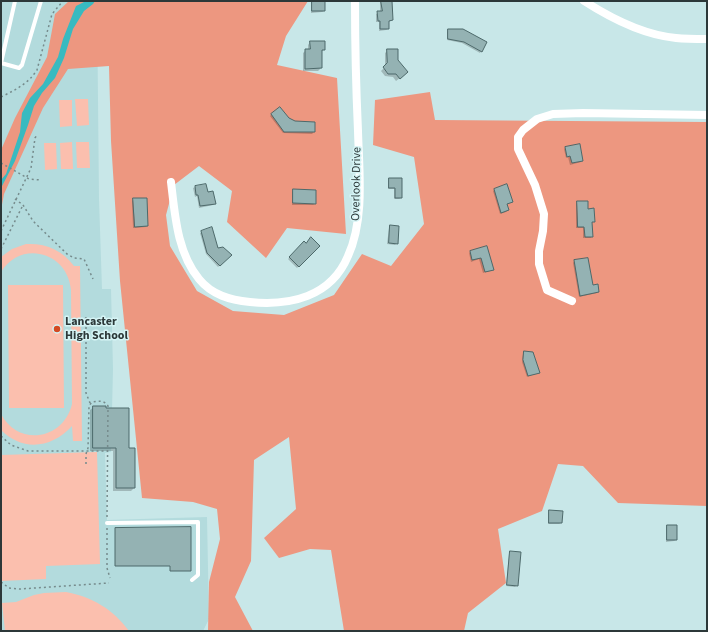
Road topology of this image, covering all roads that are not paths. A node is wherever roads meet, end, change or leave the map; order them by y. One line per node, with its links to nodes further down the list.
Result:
1 (15, 1): 6 (lane)
2 (41, 1): 6 (lane)
3 (355, 1): 8 (street, Overlook Drive)
4 (584, 1): 5 (street)
5 (707, 39)
6 (1, 63)
7 (707, 115): 9 (street)
8 (171, 182)
9 (572, 301)
10 (107, 523): 11 (lane)
11 (192, 580)

